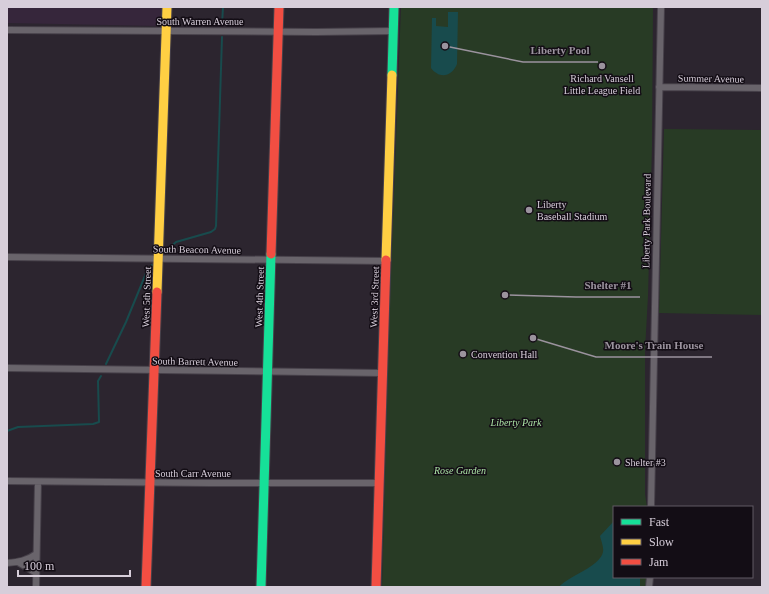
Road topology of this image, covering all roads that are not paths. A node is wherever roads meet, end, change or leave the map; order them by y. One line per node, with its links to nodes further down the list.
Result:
1 (167, 7): 6 (street, West 5th Street)
2 (279, 7): 8 (street, West 4th Street)
3 (394, 7): 7 (street, West 3rd Street)
4 (661, 7): 9 (street, Liberty Park Boulevard)
5 (7, 30): 6 (street, South Warren Avenue)
6 (166, 31): 8 (street, South Warren Avenue); 12 (street, West 5th Street)
7 (393, 31): 8 (street, South Warren Avenue); 14 (street, West 3rd Street)
8 (278, 32): 13 (street, West 4th Street)
9 (659, 87): 10 (street, Summer Avenue); 24 (street, Liberty Park Boulevard)
10 (762, 88)
11 (7, 257): 12 (street, South Beacon Avenue)
12 (158, 259): 13 (street, South Beacon Avenue); 16 (street, West 5th Street)
13 (271, 260): 14 (street, South Beacon Avenue); 17 (street, West 4th Street)
14 (386, 261): 18 (street, West 3rd Street)
15 (7, 368): 16 (street, South Barrett Avenue)
16 (154, 370): 17 (street, South Barrett Avenue); 21 (street, West 5th Street)
17 (268, 372): 18 (street, South Barrett Avenue); 23 (street, West 4th Street)
18 (382, 373): 22 (street, West 3rd Street)
19 (7, 481): 20 (street, South Carr Avenue)
20 (38, 482): 21 (street, South Carr Avenue); 25 (street)
21 (150, 483): 23 (street, South Carr Avenue); 30 (street, West 5th Street)
22 (379, 483): 23 (street, South Carr Avenue); 32 (street, West 3rd Street)
23 (264, 484): 31 (street, West 4th Street)
24 (651, 506)
25 (36, 554): 27 (street); 28 (street)
26 (7, 562): 27 (street)
27 (18, 562): 28 (street)
28 (36, 574): 29 (street)
29 (36, 587)
30 (146, 587)
31 (261, 587)
32 (376, 587)

